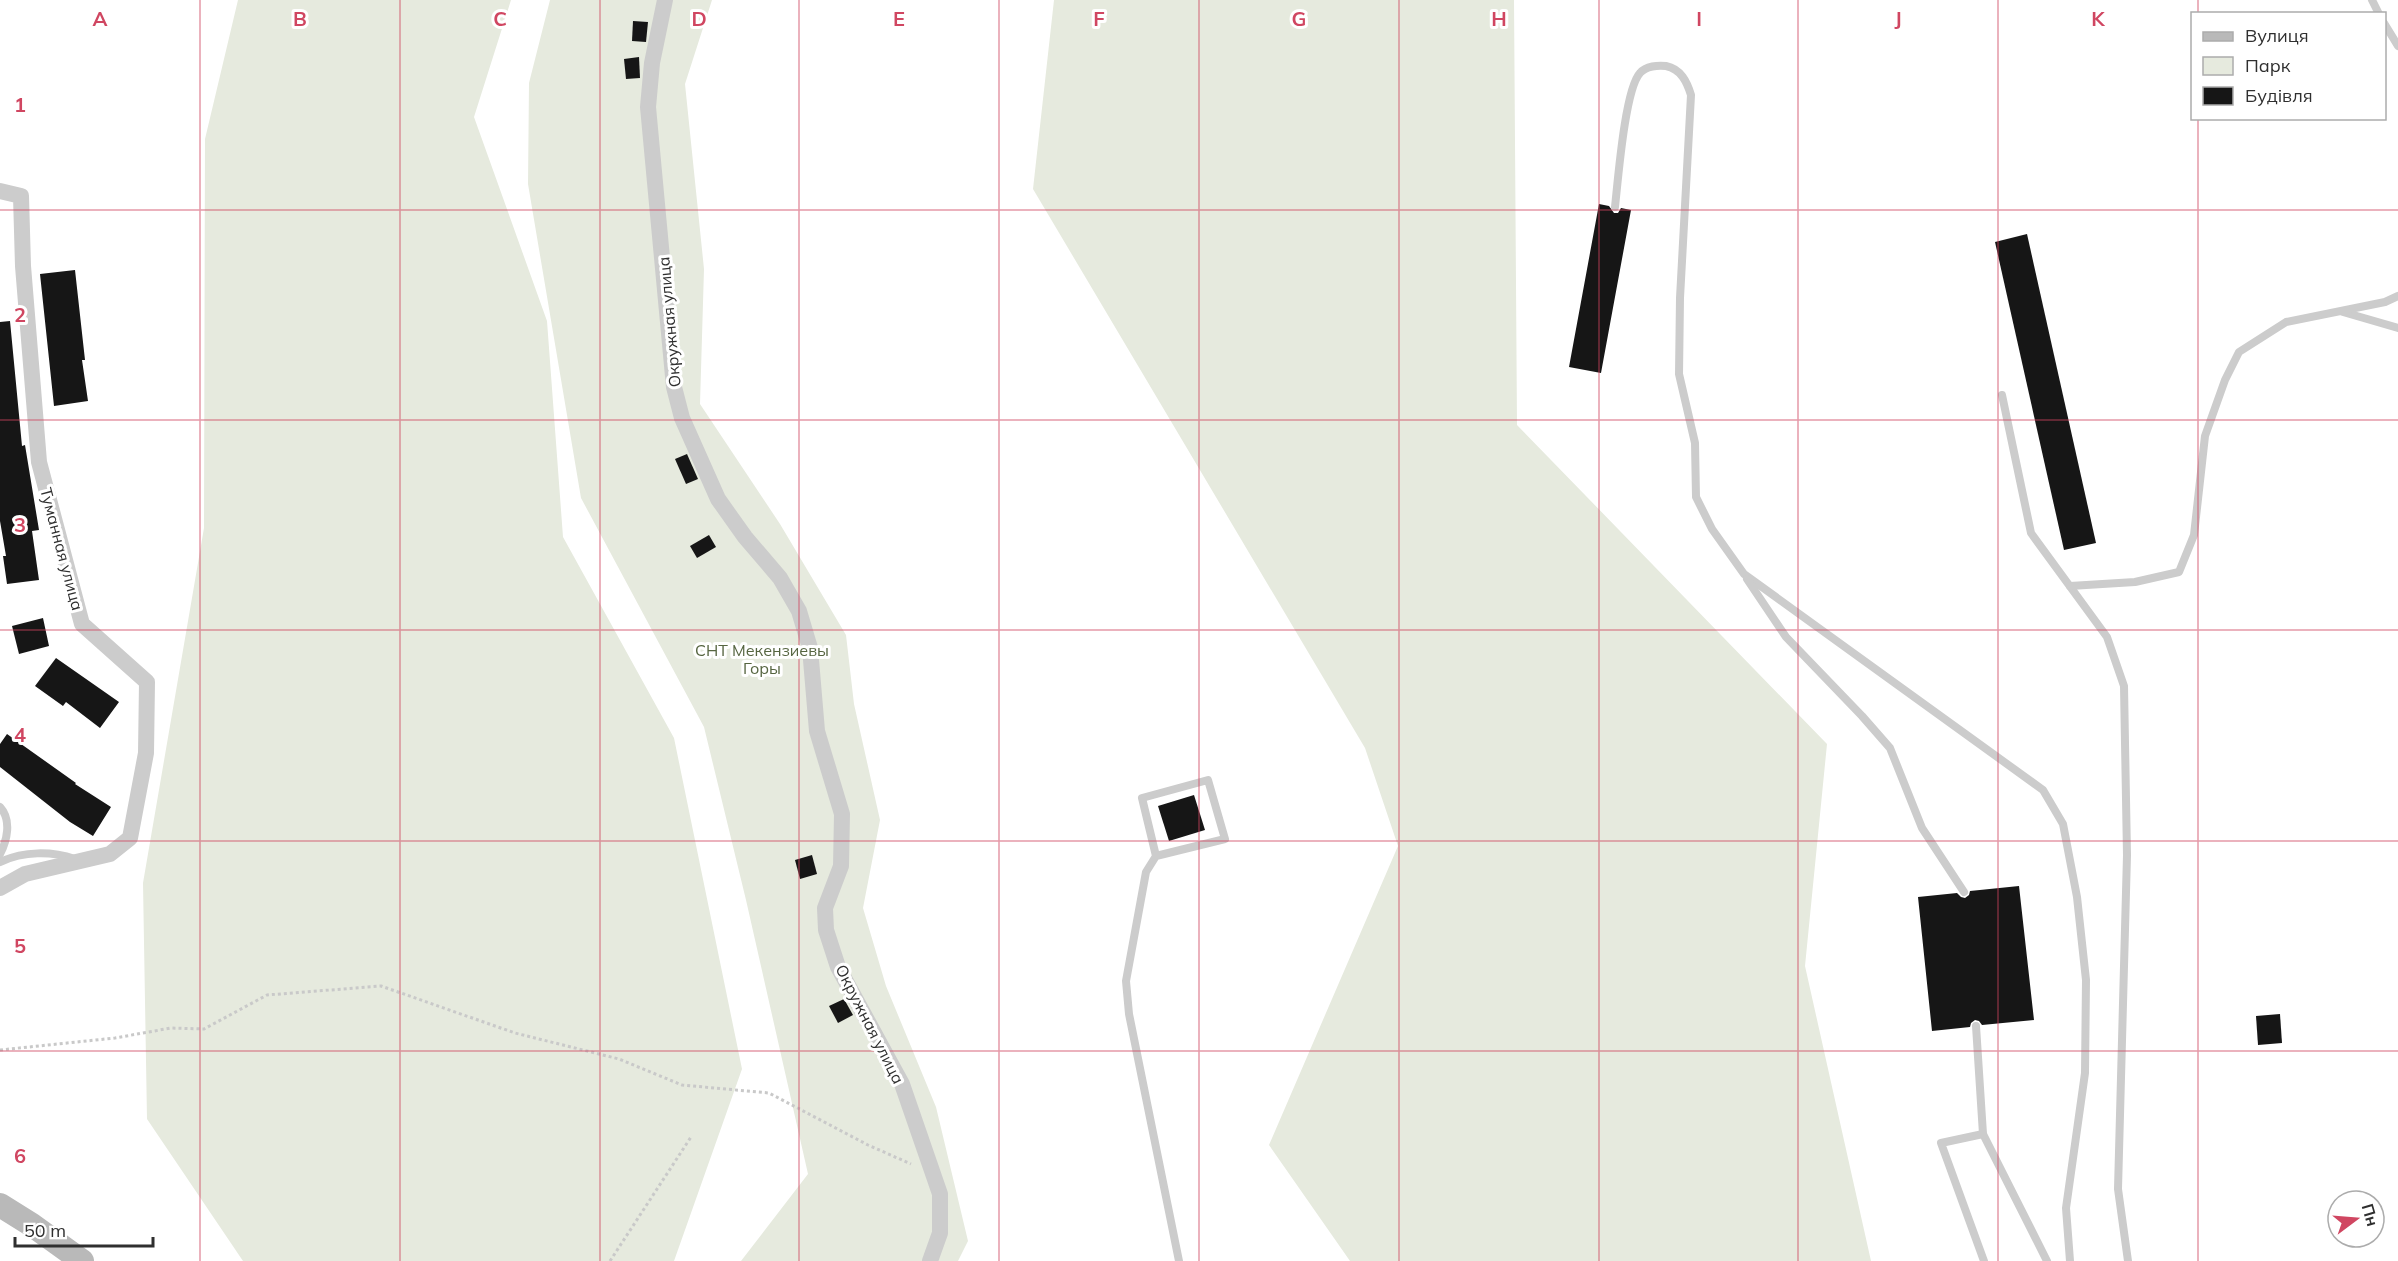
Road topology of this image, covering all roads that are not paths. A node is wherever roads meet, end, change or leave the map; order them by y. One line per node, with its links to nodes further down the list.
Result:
1 (665, 0): 23 (street, Окружная улица)
2 (2386, 25): 3 (lane)
3 (2398, 46)
4 (0, 191): 15 (street, Туманная улица)
5 (1615, 207): 10 (lane)
6 (2398, 296): 7 (lane)
7 (2340, 311): 8 (lane); 11 (lane)
8 (2398, 328)
9 (2002, 395): 11 (lane)
10 (1744, 574): 18 (lane); 27 (lane)
11 (2070, 586): 28 (lane)
12 (0, 807): 13 (lane)
13 (0, 854)
14 (1156, 856): 14 (lane); 24 (lane)
15 (80, 860): 16 (lane); 17 (street, Туманная улица)
16 (0, 862)
17 (0, 888)
18 (1964, 892)
19 (1976, 1026): 20 (lane)
20 (1983, 1134): 25 (lane); 26 (lane)
21 (0, 1205): 22 (main road)
22 (82, 1261)
23 (930, 1261)
24 (1179, 1261)
25 (1984, 1261)
26 (2047, 1261)
27 (2070, 1261)
28 (2128, 1261)

